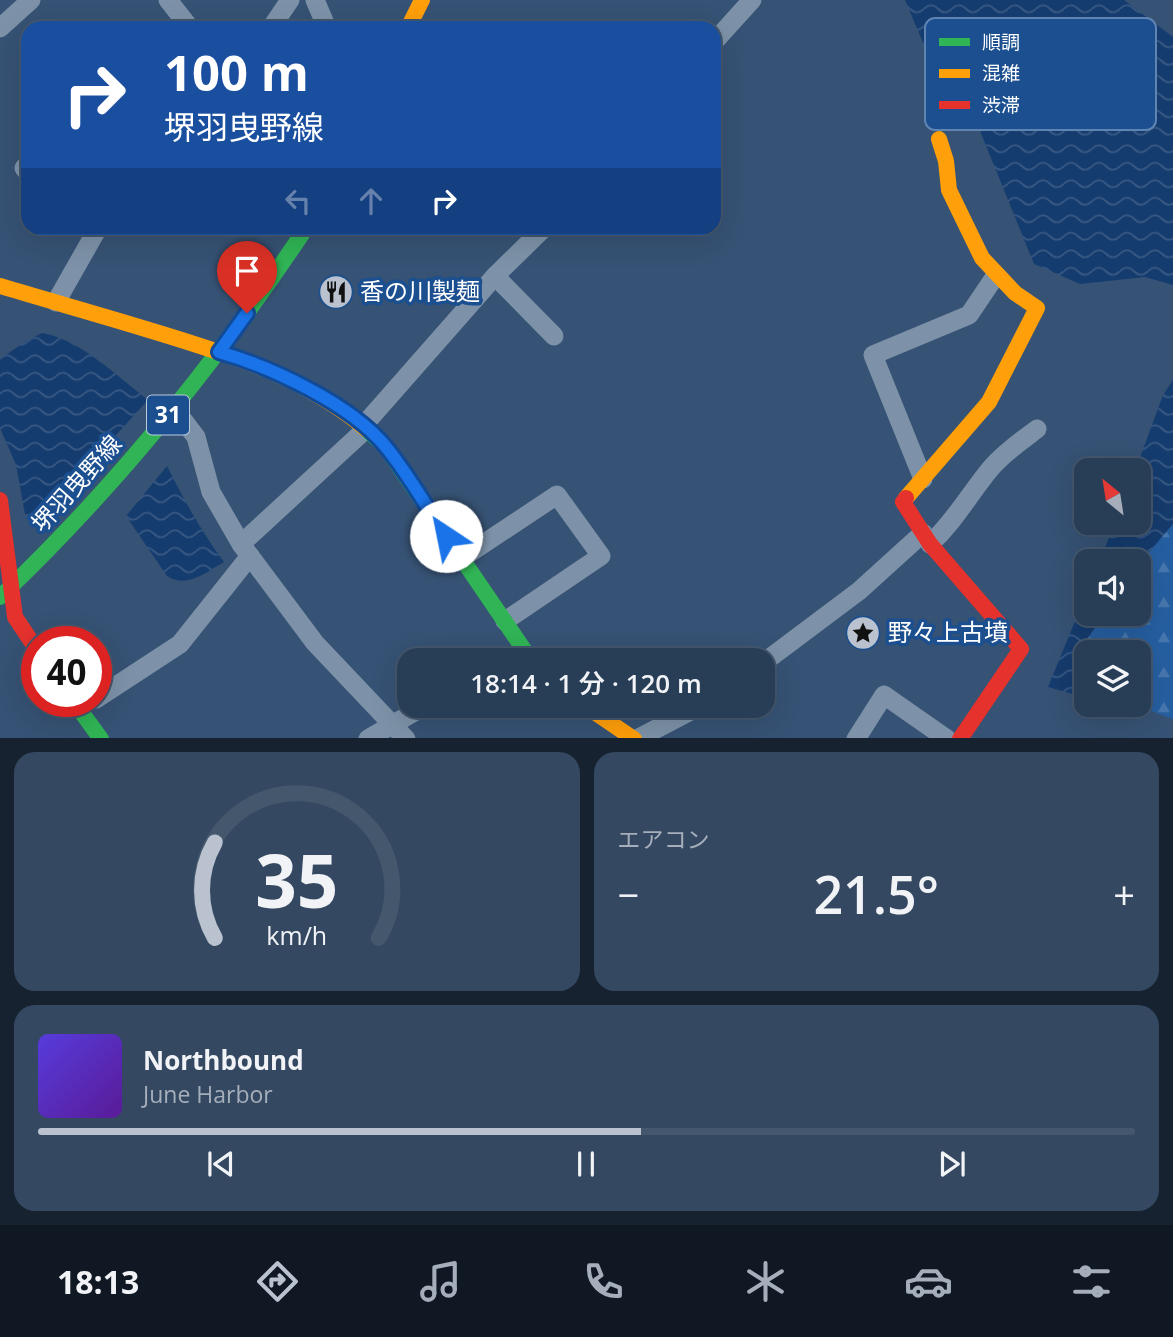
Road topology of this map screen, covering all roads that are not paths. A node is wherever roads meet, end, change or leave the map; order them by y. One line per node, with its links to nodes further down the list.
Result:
1 (167, 0): 7 (street)
2 (290, 0): 8 (street)
3 (315, 0): 9 (street)
4 (422, 0): 10 (street)
5 (752, 0): 12 (street)
6 (26, 2): 11 (street)
7 (184, 21)
8 (276, 21)
9 (324, 21)
10 (412, 21)
11 (0, 28)
12 (721, 34)
13 (939, 138): 17 (street)
14 (90, 235): 20 (street)
15 (301, 235): 22 (street, 堺羽曳野線 / 31)
16 (537, 235): 18 (street)
17 (996, 275): 26 (street); 26 (street)
18 (495, 276): 21 (street); 24 (street)
19 (0, 286): 20 (street)
20 (56, 303): 22 (street)
21 (554, 336)
22 (219, 352): 23 (street, 堺羽曳野線 / 31); 24 (street)
23 (174, 408): 29 (street); 31 (street, 堺羽曳野線 / 31)
24 (365, 426): 29 (street); 30 (street)
25 (1037, 429): 28 (street)
26 (923, 479): 28 (street)
27 (0, 500): 31 (street)
28 (926, 538): 35 (street); 47 (street)
29 (246, 550): 36 (street); 41 (street)
30 (461, 558): 32 (street); 32 (street)
31 (5, 592): 33 (street)
32 (505, 621): 34 (street)
33 (21, 626)
34 (523, 648)
35 (775, 654)
36 (112, 687)
37 (92, 717): 42 (street)
38 (413, 718): 41 (street)
39 (604, 718): 44 (street)
40 (676, 718): 44 (street)
41 (399, 732): 43 (street)
42 (101, 738)
43 (368, 738)
44 (635, 738)
45 (856, 738): 46 (street)
46 (947, 738)
47 (960, 738)

